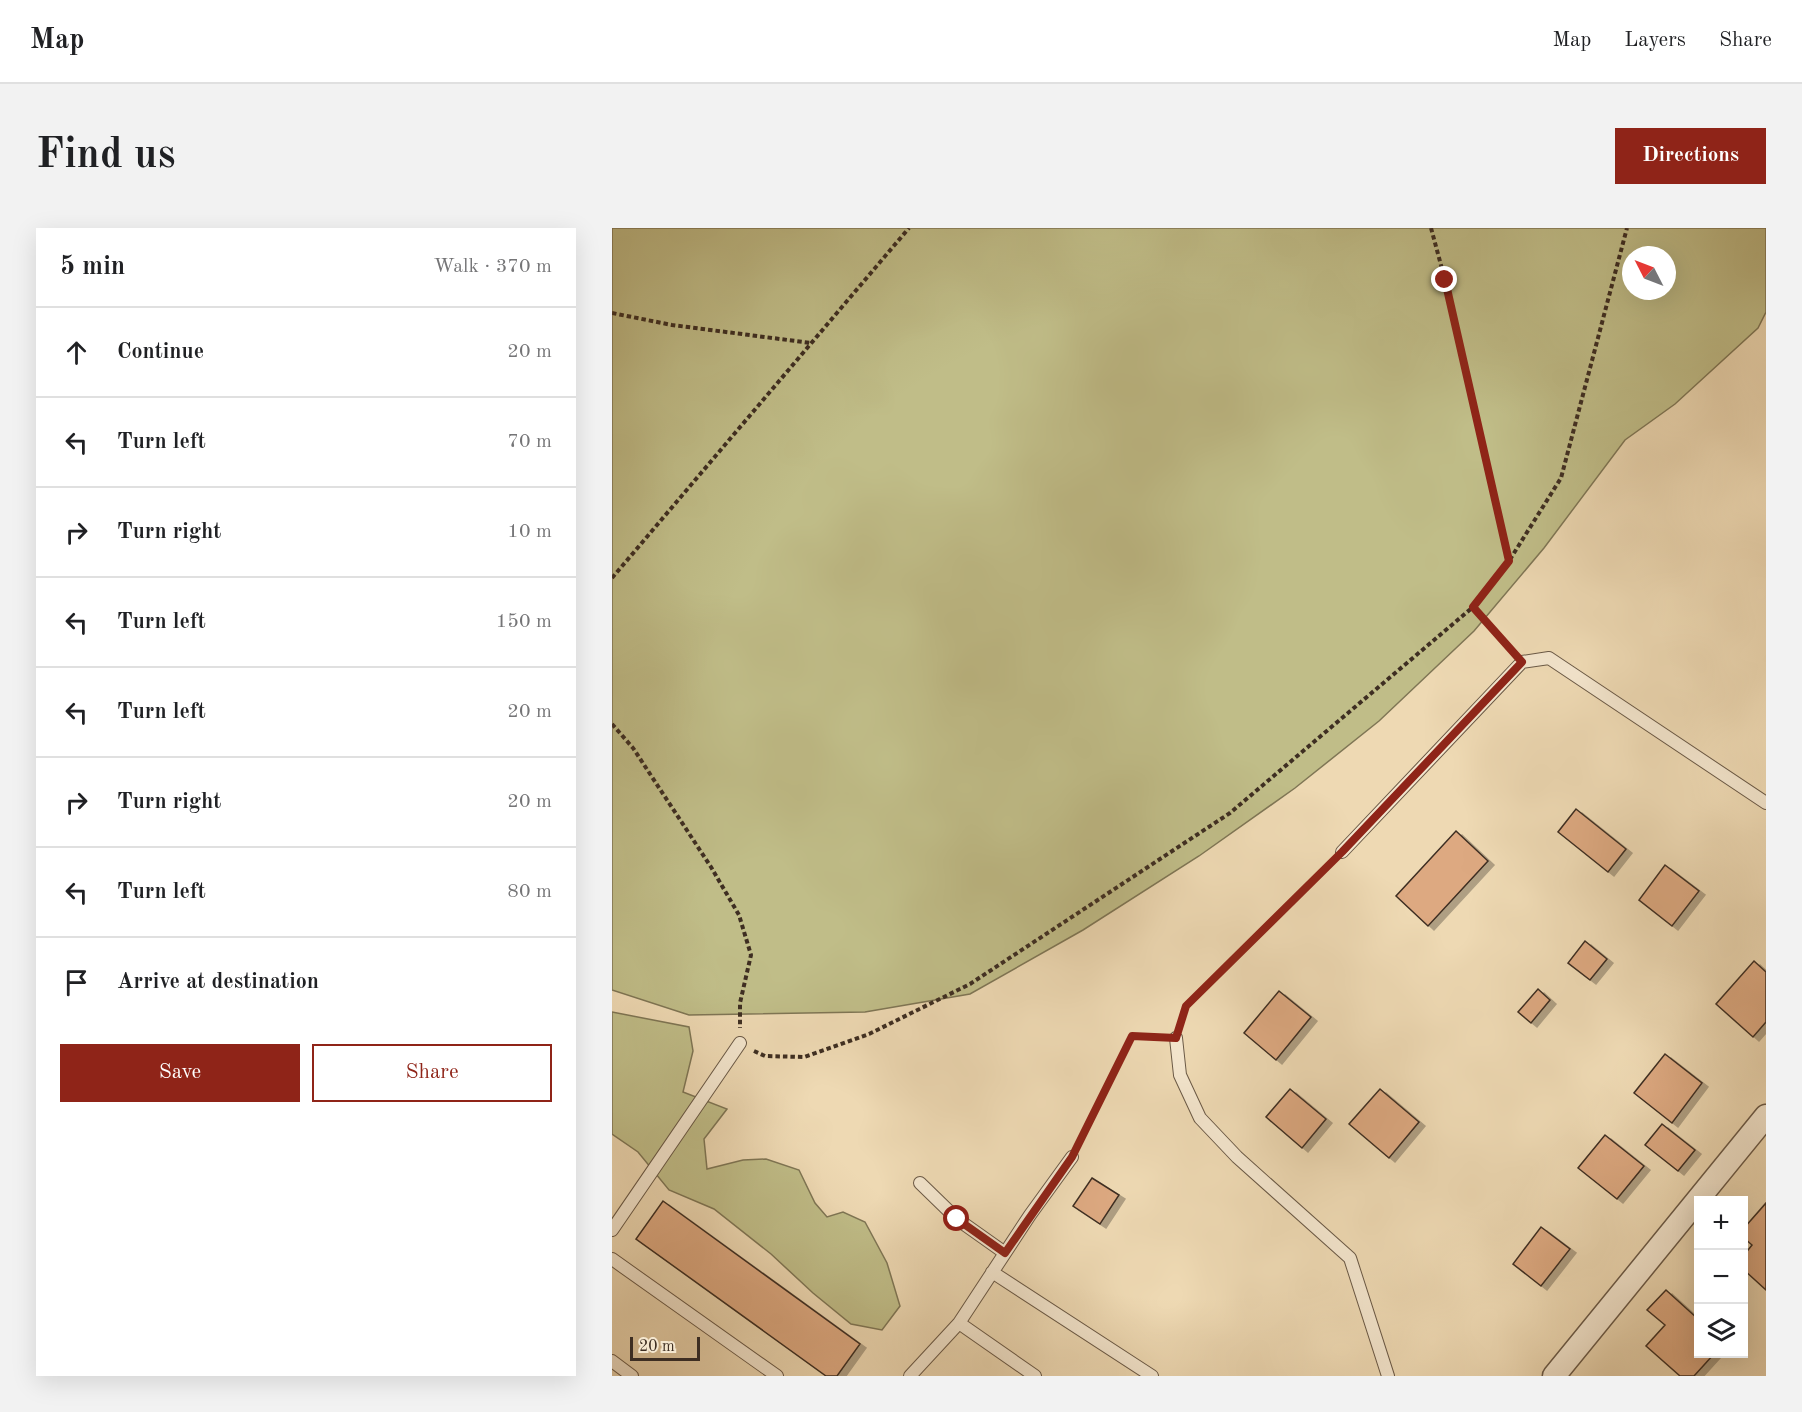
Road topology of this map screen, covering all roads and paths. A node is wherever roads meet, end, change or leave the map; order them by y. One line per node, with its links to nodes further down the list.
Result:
1 (909, 228): 5 (path)
2 (1431, 228): 6 (path)
3 (1627, 228): 6 (path)
4 (612, 313): 5 (path)
5 (811, 343): 7 (path)
6 (1509, 561): 8 (path)
7 (612, 578)
8 (1473, 607): 9 (path); 14 (path)
9 (1522, 662): 11 (lane); 12 (lane)
10 (612, 724): 14 (path)
11 (1766, 803)
12 (1342, 852): 13 (path)
13 (1176, 1038): 16 (path); 29 (lane)
14 (740, 1043): 18 (lane)
15 (1766, 1116): 30 (street)
16 (1072, 1157): 19 (lane)
17 (920, 1183): 19 (lane)
18 (612, 1230)
19 (1005, 1253): 21 (lane)
20 (612, 1259): 25 (lane)
21 (993, 1272): 22 (lane); 28 (lane)
22 (959, 1323): 26 (lane); 27 (lane)
23 (612, 1361): 24 (lane)
24 (632, 1376)
25 (777, 1376)
26 (909, 1376)
27 (1035, 1376)
28 (1152, 1376)
29 (1388, 1376)
30 (1554, 1376)

